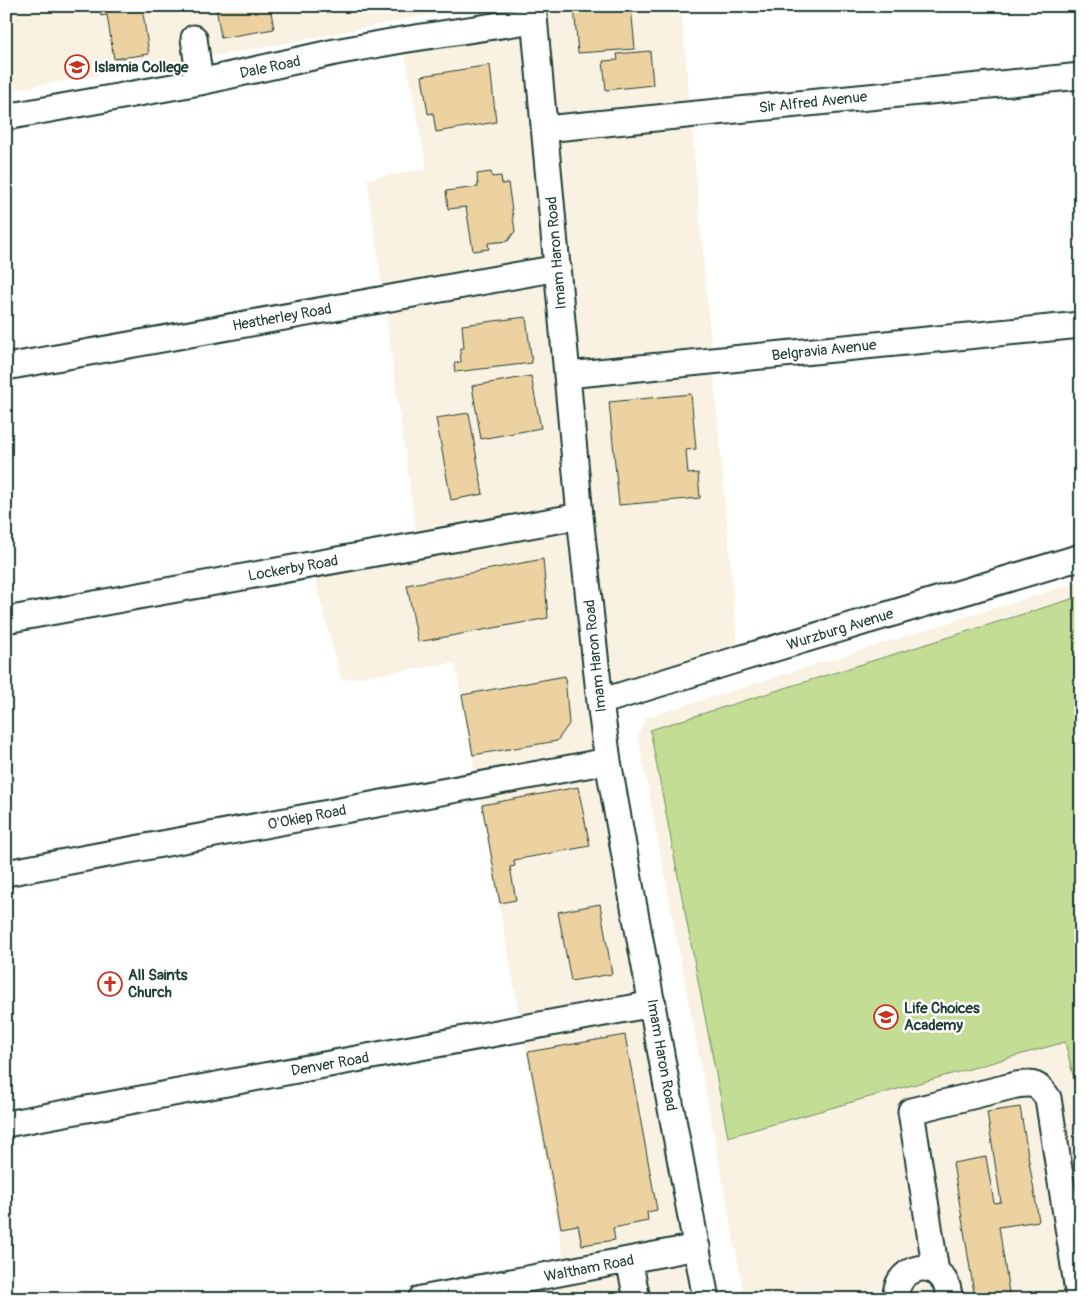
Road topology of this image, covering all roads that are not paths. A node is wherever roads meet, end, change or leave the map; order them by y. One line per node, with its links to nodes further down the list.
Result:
1 (534, 13): 4 (street, Dale Road); 6 (street, Imam Haron Road)
2 (194, 38): 4 (street)
3 (1081, 76): 6 (street, Sir Alfred Avenue)
4 (200, 82): 5 (street, Dale Road)
5 (6, 117)
6 (544, 129): 7 (street, Imam Haron Road)
7 (558, 268): 9 (street, Heatherley Road); 10 (street, Imam Haron Road)
8 (1081, 325): 10 (street, Belgravia Avenue)
9 (6, 367)
10 (567, 375): 11 (street, Imam Haron Road)
11 (580, 516): 13 (street, Lockerby Road); 14 (street, Imam Haron Road)
12 (1081, 557): 14 (street, Wurzburg Avenue)
13 (6, 620)
14 (600, 702): 15 (street, Imam Haron Road)
15 (608, 761): 16 (street, O'Okiep Road); 17 (street, Imam Haron Road)
16 (6, 873)
17 (653, 1004): 18 (street, Denver Road); 19 (street, Imam Haron Road)
18 (6, 1124)
19 (697, 1247): 20 (street, Waltham Road); 25 (street, Imam Haron Road)
20 (629, 1260): 23 (street, Waltham Road); 24 (street)
21 (936, 1272): 22 (street); 26 (street); 27 (street)
22 (1079, 1298)
23 (421, 1299)
24 (637, 1299)
25 (706, 1299)
26 (896, 1299)
27 (949, 1299)

